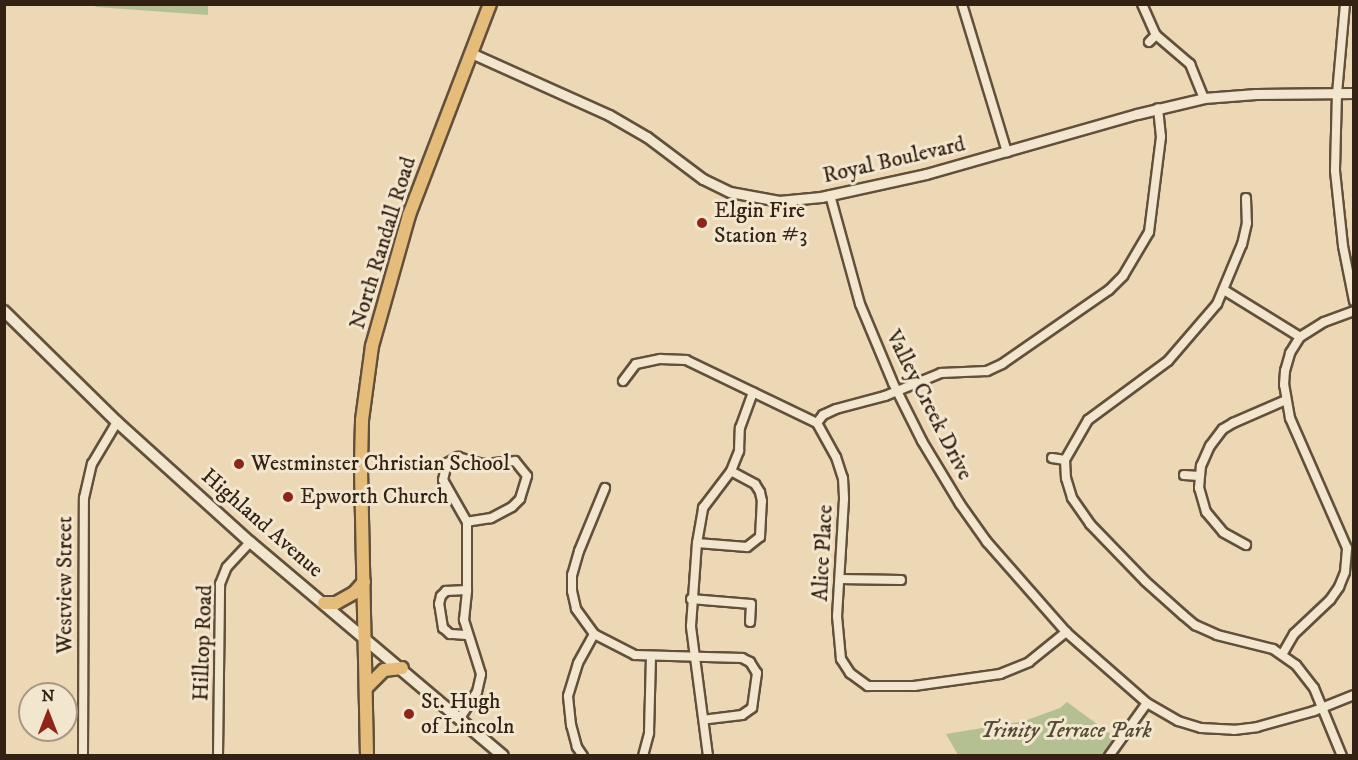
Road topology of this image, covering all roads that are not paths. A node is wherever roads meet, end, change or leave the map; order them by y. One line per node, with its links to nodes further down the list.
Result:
1 (490, 4): 7 (main road, North Randall Road)
2 (962, 4): 12 (street)
3 (1142, 4): 5 (street)
4 (1345, 4): 8 (street)
5 (1156, 35): 6 (street); 10 (street)
6 (1149, 42)
7 (471, 53): 13 (street, Royal Boulevard); 38 (main road, North Randall Road)
8 (1337, 93): 9 (street, Royal Boulevard); 10 (street, Royal Boulevard); 16 (street)
9 (1353, 93)
10 (1204, 98): 11 (street, Royal Boulevard)
11 (1158, 108): 12 (street, Royal Boulevard); 21 (street)
12 (1007, 152): 13 (street, Royal Boulevard)
13 (830, 195): 21 (street, Valley Creek Drive)
14 (1245, 198): 15 (street)
15 (1224, 290): 19 (street); 27 (street)
16 (1353, 301)
17 (1353, 311): 19 (street)
18 (6, 314): 24 (main road, Highland Avenue)
19 (1300, 337): 23 (street)
20 (623, 381): 22 (street)
21 (897, 391): 25 (street); 43 (street, Valley Creek Drive)
22 (753, 392): 25 (street); 28 (street)
23 (1286, 400): 30 (street); 47 (street)
24 (117, 422): 33 (main road, Highland Avenue); 57 (street, Westview Street)
25 (817, 423): 36 (street, Alice Place)
26 (1052, 458): 27 (street)
27 (1065, 460): 47 (street)
28 (731, 471): 34 (street); 34 (street)
29 (1184, 475): 30 (street)
30 (1199, 476): 35 (street)
31 (605, 488): 44 (street)
32 (467, 522): 32 (street); 39 (street)
33 (250, 542): 41 (main road, Highland Avenue); 58 (street, Hilltop Road)
34 (697, 543): 40 (street)
35 (1246, 545)
36 (840, 579): 37 (street); 43 (street, Alice Place)
37 (901, 580)
38 (364, 582): 41 (main road); 46 (main road, North Randall Road)
39 (467, 590): 45 (street); 45 (street)
40 (691, 599): 42 (street); 49 (street)
41 (324, 603): 46 (main road, Highland Avenue)
42 (750, 622)
43 (1066, 632): 53 (street, Valley Creek Drive)
44 (594, 634): 48 (street); 61 (street)
45 (466, 635): 55 (street)
46 (365, 636): 50 (main road, Highland Avenue); 51 (main road, North Randall Road)
47 (1283, 653): 54 (street)
48 (651, 657): 49 (street); 62 (street)
49 (696, 657): 56 (street); 56 (street)
50 (402, 668): 51 (main road); 55 (main road, Highland Avenue)
51 (366, 688): 59 (main road, North Randall Road)
52 (1353, 695): 54 (street, Valley Creek Drive)
53 (1147, 703): 54 (street, Valley Creek Drive); 64 (street)
54 (1323, 708): 65 (street)
55 (460, 718): 60 (main road, Highland Avenue)
56 (704, 720): 63 (street)
57 (83, 756)
58 (218, 756)
59 (367, 756)
60 (503, 756)
61 (583, 756)
62 (644, 756)
63 (708, 756)
64 (1109, 756)
65 (1342, 756)

